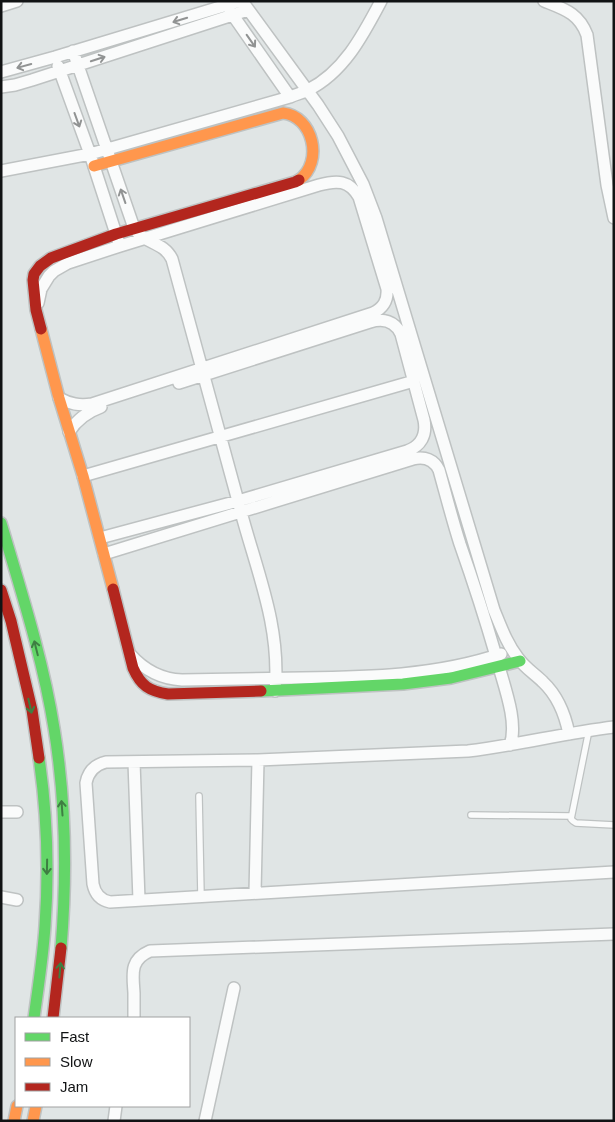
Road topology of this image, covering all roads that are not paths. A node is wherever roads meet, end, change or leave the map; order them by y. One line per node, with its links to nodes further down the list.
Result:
1 (17, 1): 5 (street)
2 (381, 1): 13 (street)
3 (544, 1): 20 (street)
4 (244, 4): 6 (street); 13 (street)
5 (1, 6)
6 (228, 8): 7 (street, one-way to 7); 9 (street, one-way to 6); 14 (street, one-way to 14)
7 (73, 51): 8 (street); 9 (street)
8 (55, 57): 10 (street, one-way to 10); 11 (street)
9 (78, 66): 11 (street); 15 (street)
10 (1, 72)
11 (60, 72): 12 (street); 16 (street, one-way to 16)
12 (1, 86)
13 (307, 90): 14 (street); 37 (street)
14 (290, 97): 15 (street)
15 (107, 149): 16 (street); 17 (street)
16 (90, 154): 18 (street); 19 (street)
17 (111, 161): 18 (street); 21 (street, one-way to 17); 21 (street)
18 (94, 166): 22 (street)
19 (1, 171)
20 (614, 218)
21 (134, 228): 22 (street); 23 (street)
22 (116, 234): 24 (street); 25 (street)
23 (144, 239): 24 (street); 26 (street); 26 (street)
24 (120, 246): 25 (street)
25 (36, 310): 28 (street)
26 (203, 372): 27 (street); 28 (street); 29 (street); 30 (street)
27 (414, 381): 30 (street); 32 (street)
28 (59, 398): 29 (street)
29 (69, 432): 31 (street)
30 (220, 437): 31 (street); 32 (street)
31 (83, 476): 34 (street)
32 (239, 507): 34 (street); 35 (street); 39 (street); 41 (street)
33 (1, 523): 64 (street, one-way to 33)
34 (100, 538): 35 (street)
35 (104, 554): 38 (street)
36 (1, 590): 63 (street, one-way to 63)
37 (512, 651): 39 (street); 40 (street)
38 (129, 652): 41 (street); 42 (street)
39 (497, 661): 40 (street); 41 (street); 42 (street); 46 (street)
40 (520, 661): 45 (street)
41 (276, 678): 42 (street)
42 (275, 691)
43 (614, 727): 44 (street)
44 (589, 730): 45 (street); 53 (lane)
45 (569, 734): 46 (street)
46 (510, 745): 47 (street)
47 (258, 760): 48 (street); 56 (street)
48 (134, 762): 60 (street); 60 (street)
49 (199, 796): 57 (lane)
50 (1, 812): 51 (street)
51 (17, 812)
52 (471, 815): 53 (lane)
53 (571, 816): 54 (lane)
54 (614, 825)
55 (614, 872): 56 (street)
56 (256, 893): 57 (street)
57 (201, 896): 60 (street)
58 (1, 897): 59 (street)
59 (17, 900)
60 (139, 900)
61 (614, 934): 65 (street)
62 (234, 988): 72 (street)
63 (34, 1017)
64 (53, 1017)
65 (134, 1017)
66 (17, 1107): 69 (street)
67 (36, 1107): 70 (street)
68 (116, 1107): 71 (street)
69 (14, 1121)
70 (33, 1121)
71 (114, 1121)
72 (205, 1121)

